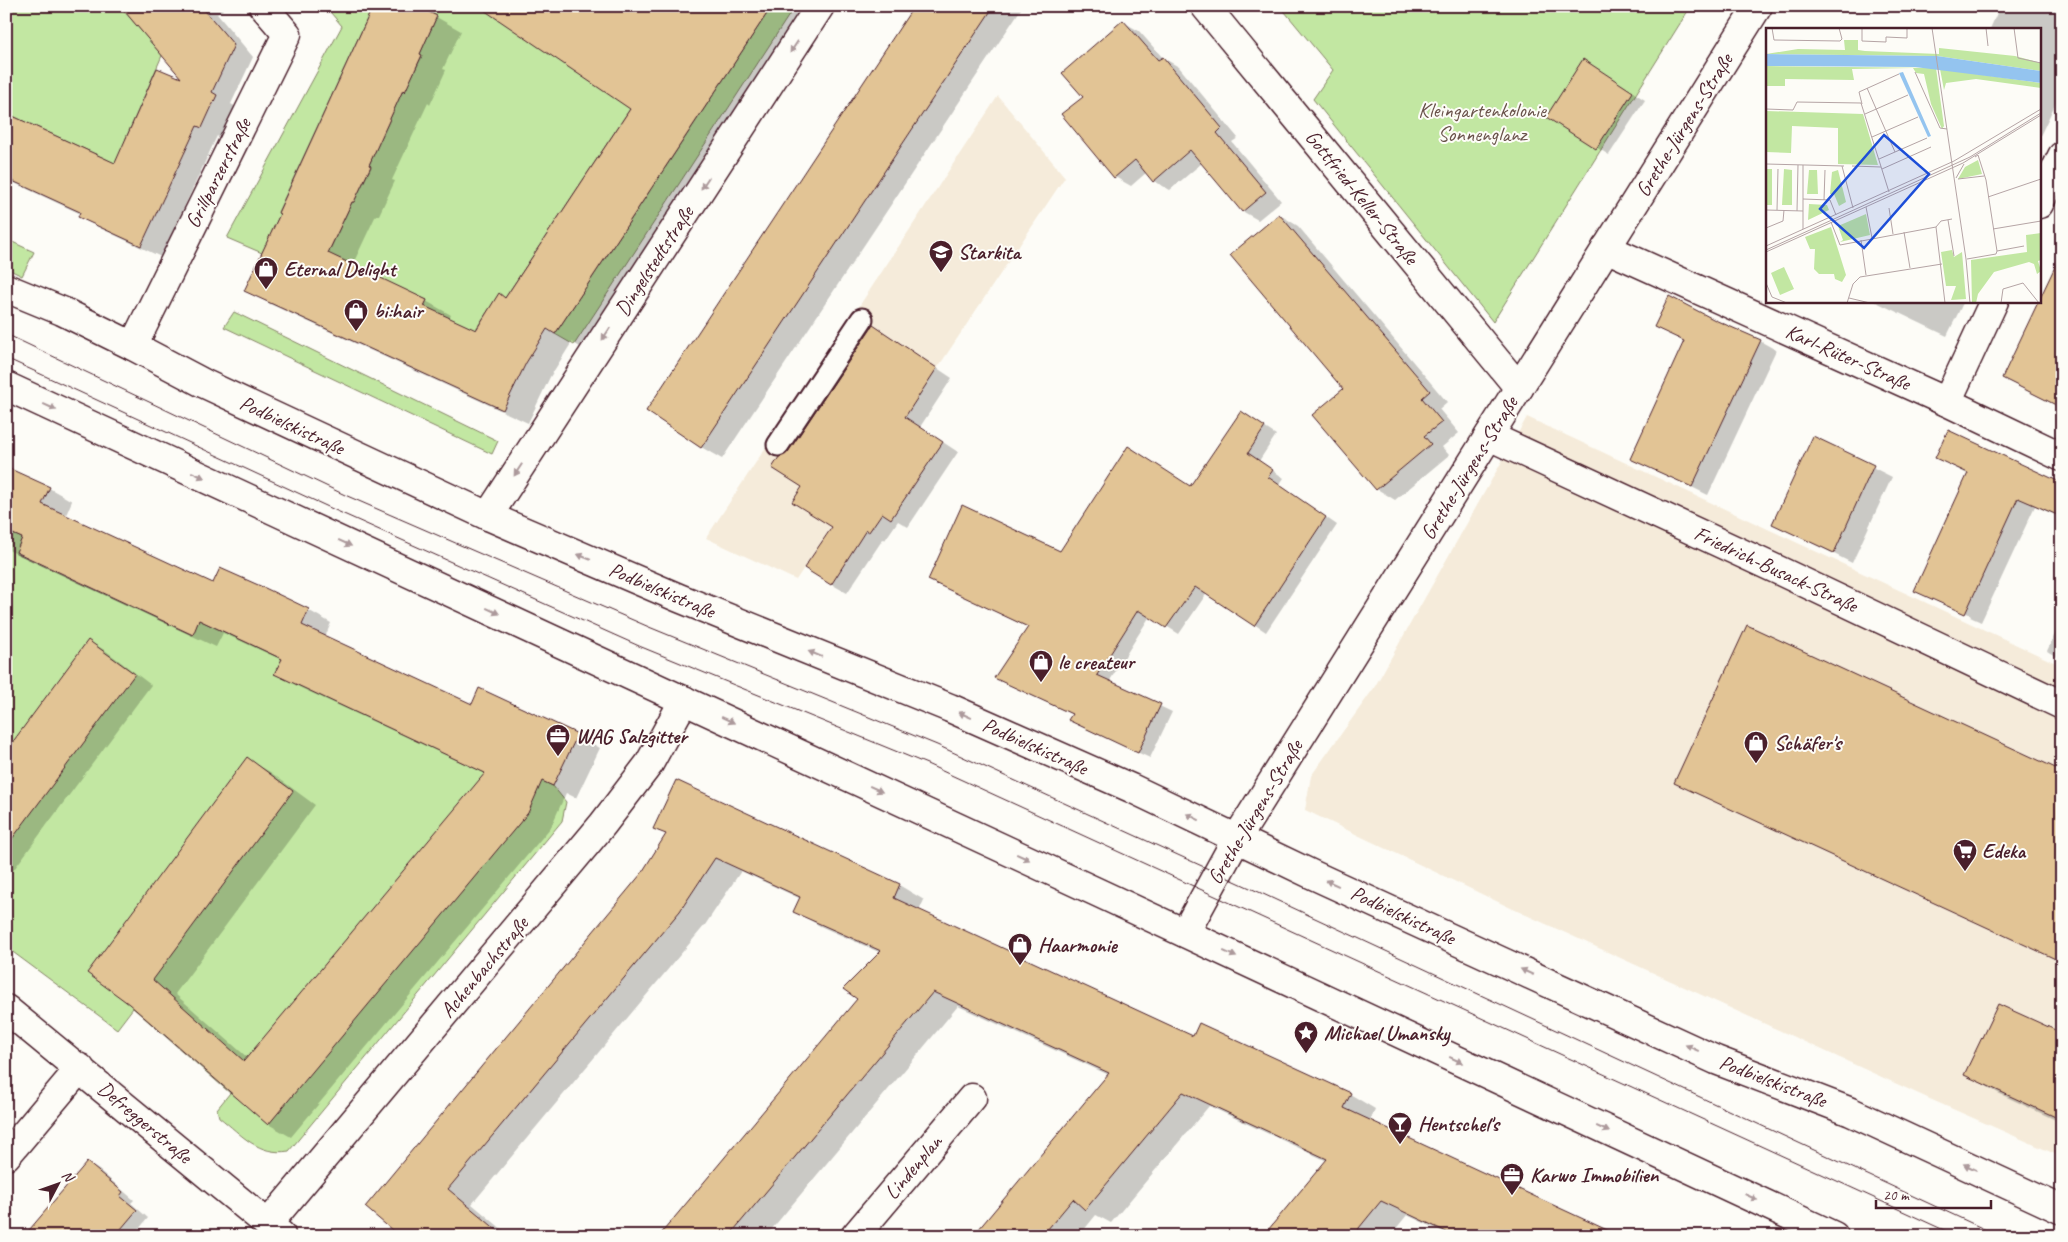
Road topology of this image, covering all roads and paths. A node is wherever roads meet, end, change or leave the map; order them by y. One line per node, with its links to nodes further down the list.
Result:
1 (263, 6): 11 (street, Grillparzerstraße)
2 (820, 6): 18 (street, Dingelstedtstraße, one-way to 18)
3 (1205, 6): 13 (street, Gottfried-Keller-Straße)
4 (1758, 6): 7 (street, Grethe-Jürgens-Straße)
5 (2062, 156): 6 (street)
6 (2040, 202)
7 (1606, 248): 13 (street, Grethe-Jürgens-Straße); 14 (street, Karl-Rüter-Straße)
8 (6, 288): 11 (street, Podbielskistraße)
9 (1994, 302): 14 (street)
10 (862, 320): 16 (lane)
11 (133, 346): 18 (street, Podbielskistraße)
12 (6, 386): 19 (street, one-way to 19)
13 (1519, 388): 15 (street, Grethe-Jürgens-Straße)
14 (1947, 402): 17 (street, Karl-Rüter-Straße)
15 (1489, 436): 20 (street, Friedrich-Busack-Straße); 21 (street, Grethe-Jürgens-Straße)
16 (778, 445)
17 (2062, 457)
18 (488, 516): 21 (street, Podbielskistraße, one-way to 18)
19 (684, 700): 22 (street, one-way to 22); 28 (street, Achenbachstraße)
20 (2062, 705)
21 (1237, 838): 22 (street, Grethe-Jürgens-Straße); 27 (street, Podbielskistraße, one-way to 21)
22 (1186, 934): 30 (street, one-way to 30)
23 (6, 1009): 24 (street, Defreggerstraße)
24 (80, 1068): 26 (street); 28 (street, Defreggerstraße)
25 (972, 1098): 29 (street, Lindenplan)
26 (6, 1156)
27 (2062, 1210)
28 (275, 1230)
29 (855, 1236)
30 (1834, 1236)

